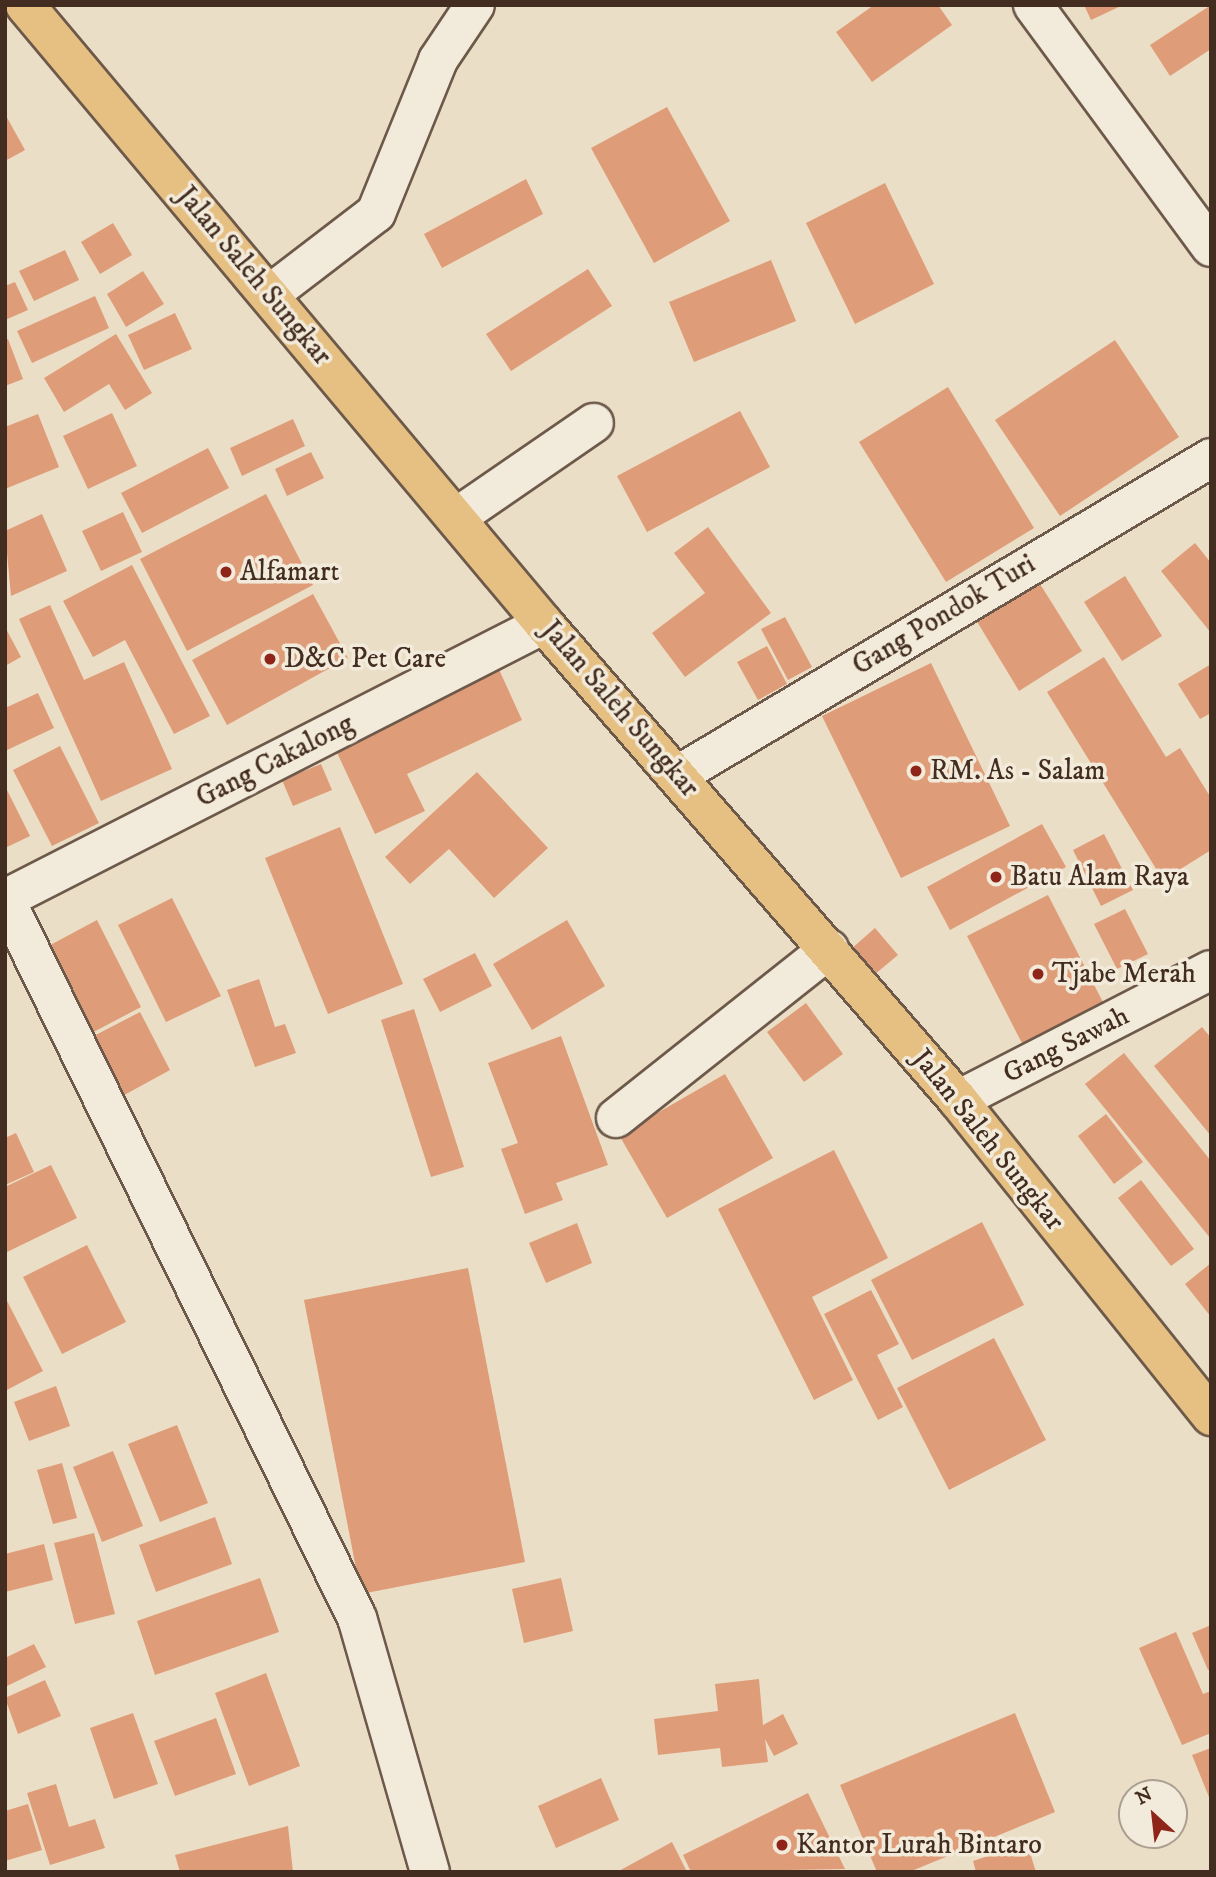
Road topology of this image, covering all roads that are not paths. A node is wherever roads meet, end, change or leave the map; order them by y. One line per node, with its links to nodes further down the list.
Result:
1 (25, 5): 5 (highway, Jalan Saleh Sungkar)
2 (475, 5): 5 (street)
3 (1033, 5): 4 (street)
4 (1211, 247)
5 (270, 294): 8 (highway, Jalan Saleh Sungkar)
6 (594, 423): 8 (street)
7 (1211, 458): 10 (street, Gang Pondok Turi)
8 (457, 517): 9 (highway, Jalan Saleh Sungkar)
9 (544, 624): 10 (highway, Jalan Saleh Sungkar); 11 (street, Gang Cakalong)
10 (678, 775): 12 (highway, Jalan Saleh Sungkar)
11 (5, 899): 17 (street)
12 (829, 950): 14 (highway, Jalan Saleh Sungkar); 15 (street)
13 (1211, 970): 14 (street, Gang Sawah)
14 (958, 1100): 16 (highway, Jalan Saleh Sungkar)
15 (616, 1118)
16 (1211, 1416)
17 (430, 1872)

